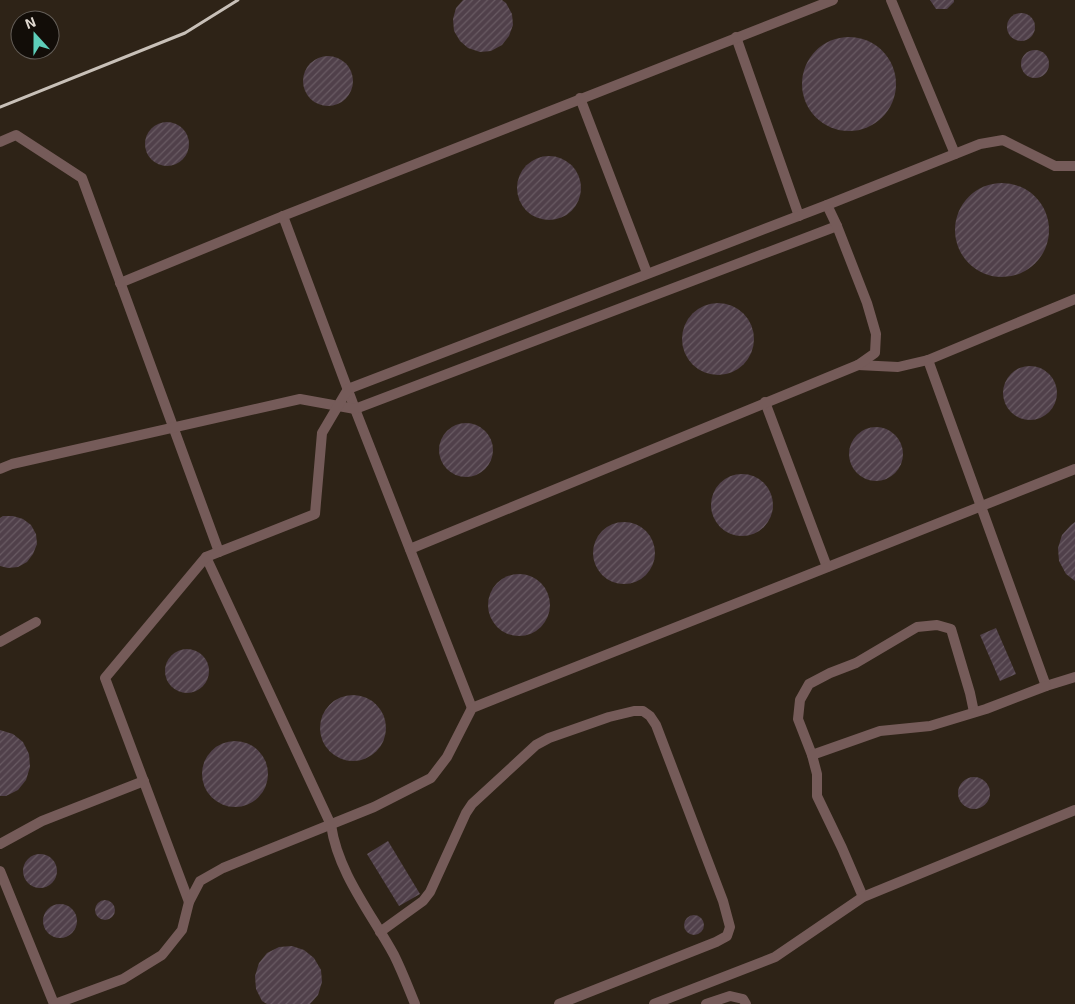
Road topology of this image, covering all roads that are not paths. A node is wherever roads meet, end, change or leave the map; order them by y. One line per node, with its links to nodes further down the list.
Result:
1 (832, 0): 3 (street)
2 (891, 0): 6 (street)
3 (736, 37): 4 (street); 10 (street)
4 (580, 98): 9 (street); 12 (street)
5 (0, 142): 13 (street)
6 (955, 154): 7 (street); 8 (street)
7 (1075, 166)
8 (827, 205): 10 (street); 11 (street)
9 (283, 216): 13 (street); 17 (street)
10 (799, 216): 12 (street)
11 (837, 226): 16 (street); 20 (street)
12 (647, 273): 17 (street)
13 (120, 283): 21 (street)
14 (1075, 299): 15 (street)
15 (928, 360): 16 (street); 24 (street)
16 (858, 365): 18 (street)
17 (348, 389): 19 (street); 20 (street)
18 (765, 402): 25 (street); 28 (street)
19 (338, 406): 20 (street); 21 (street); 26 (street)
20 (355, 408): 25 (street)
21 (174, 428): 22 (street); 26 (street)
22 (0, 469)
23 (1075, 469): 24 (street)
24 (981, 506): 28 (street); 32 (street)
25 (410, 549): 33 (street)
26 (219, 552): 27 (street)
27 (206, 557): 36 (street); 38 (street)
28 (827, 567): 33 (street)
29 (36, 622): 30 (street)
30 (0, 642)
31 (1075, 677): 32 (street)
32 (1046, 686): 34 (street)
33 (472, 708): 38 (street)
34 (974, 712): 35 (street); 35 (street)
35 (812, 755): 41 (street)
36 (144, 782): 39 (street); 42 (street)
37 (1075, 810): 41 (street)
38 (331, 825): 42 (street); 43 (street)
39 (0, 844)
40 (0, 871): 44 (street)
41 (863, 897): 47 (street)
42 (189, 902): 44 (street)
43 (380, 932): 45 (street); 46 (street)
44 (55, 1004)
45 (415, 1004)
46 (559, 1004)
47 (654, 1004)
48 (706, 1004): 49 (street)
49 (746, 1004)

